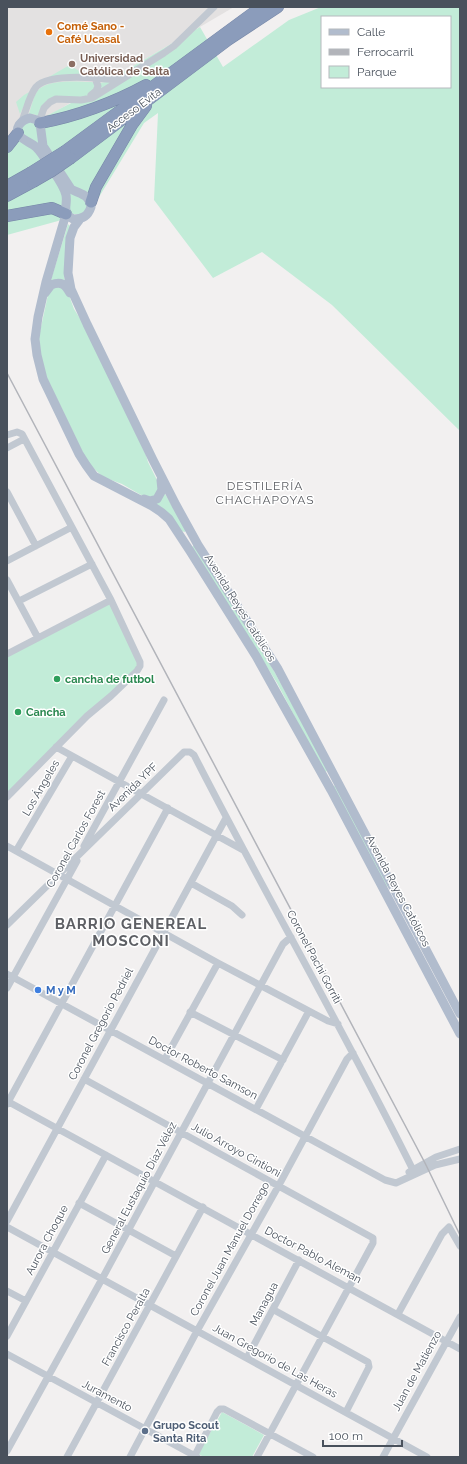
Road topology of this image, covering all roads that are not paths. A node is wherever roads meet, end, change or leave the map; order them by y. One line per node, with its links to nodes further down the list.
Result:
1 (214, 7): 5 (street)
2 (261, 7): 4 (highway, Acceso Evita)
3 (278, 7): 7 (highway, Acceso Evita)
4 (201, 51): 10 (highway); 14 (highway, Acceso Evita)
5 (126, 77): 6 (street); 8 (street)
6 (95, 78): 8 (street); 9 (street)
7 (170, 84): 14 (highway, Acceso Evita); 18 (highway)
8 (86, 99): 10 (street)
9 (22, 121): 10 (main road); 11 (main road)
10 (40, 123): 18 (main road)
11 (18, 132): 12 (street); 13 (highway); 19 (main road, Avenida Reyes Católicos)
12 (7, 139)
13 (7, 147)
14 (68, 154): 15 (highway, Acceso Evita, bridge)
15 (31, 178): 16 (highway, Acceso Evita); 17 (highway, Acceso Evita)
16 (7, 186)
17 (7, 196)
18 (90, 202): 21 (main road, Avenida Reyes Católicos)
19 (66, 214): 20 (highway); 21 (main road); 22 (main road, Avenida Reyes Católicos)
20 (7, 216)
21 (80, 219): 23 (main road, Avenida Reyes Católicos)
22 (44, 295): 23 (main road); 28 (main road, Avenida Reyes Católicos)
23 (87, 324): 27 (main road, Avenida Reyes Católicos)
24 (7, 436): 25 (street)
25 (24, 439): 26 (street); 30 (street)
26 (7, 448)
27 (153, 460): 28 (main road); 68 (main road, Avenida Reyes Católicos)
28 (115, 486): 72 (main road, Avenida Reyes Católicos)
29 (7, 492): 31 (street)
30 (72, 527): 31 (street); 33 (street)
31 (36, 546): 32 (street)
32 (7, 561)
33 (92, 564): 35 (street); 36 (street)
34 (7, 580): 36 (street)
35 (111, 600): 37 (street); 40 (street)
36 (19, 602): 37 (street)
37 (38, 638): 38 (street)
38 (7, 654)
39 (164, 700): 43 (street, Coronel Carlos Forest)
40 (56, 747): 42 (street); 45 (street)
41 (190, 752): 44 (street, Avenida YPF); 47 (street, Coronel Pachi Gorriti)
42 (72, 756): 43 (street); 50 (street, Los Ángeles)
43 (120, 782): 44 (street); 52 (street, Coronel Carlos Forest)
44 (142, 794): 46 (street); 52 (street, Avenida YPF)
45 (7, 797)
46 (168, 808): 48 (street); 56 (street)
47 (226, 818): 48 (street, Coronel Gregorio Pedriel); 51 (street, Coronel Pachi Gorriti)
48 (217, 835): 51 (street); 55 (street, Coronel Gregorio Pedriel)
49 (7, 846): 50 (street)
50 (16, 851): 53 (street)
51 (244, 851): 60 (street, Coronel Pachi Gorriti)
52 (80, 854): 53 (street, Avenida YPF); 54 (street, Coronel Carlos Forest)
53 (59, 874): 54 (street); 58 (street, Avenida YPF)
54 (67, 879): 56 (street); 62 (street, Coronel Carlos Forest)
55 (191, 883): 57 (street); 59 (street, Coronel Gregorio Pedriel)
56 (115, 906): 59 (street); 65 (street)
57 (242, 915)
58 (7, 925)
59 (163, 932): 61 (street); 70 (street, Coronel Gregorio Pedriel)
60 (291, 937): 63 (street, General Eustaquio Díaz Vélez); 69 (street, Coronel Pachi Gorriti)
61 (218, 963): 63 (street); 67 (street)
62 (10, 975): 64 (street, Coronel Carlos Forest); 65 (street, Doctor Roberto Samson)
63 (261, 985): 66 (street); 71 (street, General Eustaquio Díaz Vélez)
64 (7, 988)
65 (62, 1004): 70 (street, Doctor Roberto Samson); 78 (street)
66 (309, 1011): 69 (street); 75 (street)
67 (190, 1012): 71 (street); 74 (street)
68 (460, 1014)
69 (338, 1024): 73 (street, Coronel Pachi Gorriti)
70 (110, 1030): 74 (street, Doctor Roberto Samson); 76 (street, Coronel Gregorio Pedriel)
71 (234, 1034): 75 (street); 77 (street, General Eustaquio Díaz Vélez)
72 (460, 1034)
73 (352, 1053): 82 (street, Coronel Juan Manuel Dorrego); 86 (street, Coronel Pachi Gorriti)
74 (165, 1059): 77 (street, Doctor Roberto Samson)
75 (283, 1060): 79 (street)
76 (84, 1079): 80 (street, Coronel Gregorio Pedriel); 81 (street, Julio Arroyo Cintioni)
77 (208, 1083): 79 (street, Doctor Roberto Samson); 81 (street, General Eustaquio Díaz Vélez)
78 (7, 1102): 80 (street, Doctor Pablo Aleman)
79 (256, 1109): 82 (street, Doctor Roberto Samson)
80 (57, 1128): 84 (street, Doctor Pablo Aleman); 91 (street, Coronel Gregorio Pedriel)
81 (181, 1132): 87 (street, General Eustaquio Díaz Vélez); 88 (street, Julio Arroyo Cintioni)
82 (305, 1136): 86 (street, Doctor Roberto Samson); 88 (street, Coronel Juan Manuel Dorrego)
83 (460, 1149): 86 (street, Doctor Roberto Samson)
84 (106, 1155): 87 (street, Doctor Pablo Aleman); 89 (street, Aurora Choque)
85 (460, 1159): 86 (street, Doctor Roberto Samson)
86 (414, 1172)
87 (155, 1181): 90 (street, Doctor Pablo Aleman); 93 (street, General Eustaquio Díaz Vélez)
88 (279, 1185): 94 (street, Coronel Juan Manuel Dorrego); 100 (street, Julio Arroyo Cintioni)
89 (79, 1203): 93 (street); 96 (street, Aurora Choque)
90 (203, 1207): 94 (street, Doctor Pablo Aleman); 97 (street, Francisco Peralta)
91 (7, 1221)
92 (7, 1227): 96 (street, Juan Gregorio de Las Heras)
93 (129, 1230): 97 (street); 99 (street, General Eustaquio Díaz Vélez)
94 (251, 1234): 98 (street, Doctor Pablo Aleman); 107 (street, Coronel Juan Manuel Dorrego)
95 (460, 1246): 105 (street)
96 (53, 1252): 99 (street, Juan Gregorio de Las Heras); 102 (street, Aurora Choque)
97 (176, 1256): 103 (street, Francisco Peralta)
98 (299, 1260): 100 (street, Doctor Pablo Aleman); 104 (street, Managua)
99 (102, 1279): 103 (street, Juan Gregorio de Las Heras); 114 (street, General Eustaquio Díaz Vélez)
100 (349, 1287): 105 (street, Doctor Pablo Aleman); 109 (street)
101 (7, 1291): 102 (street)
102 (26, 1301): 108 (street, Aurora Choque)
103 (151, 1305): 107 (street, Juan Gregorio de Las Heras); 116 (street, Francisco Peralta)
104 (274, 1310): 109 (street); 113 (street, Managua)
105 (398, 1314): 110 (street, Doctor Pablo Aleman)
106 (460, 1317): 110 (street, Juan de Matienzo)
107 (197, 1331): 113 (street, Juan Gregorio de Las Heras); 118 (street, Coronel Juan Manuel Dorrego)
108 (7, 1336)
109 (323, 1337): 115 (street); 117 (street)
110 (446, 1341): 111 (street, Doctor Pablo Aleman); 120 (street, Juan de Matienzo)
111 (460, 1349)
112 (7, 1354): 114 (street, Juramento)
113 (247, 1358): 115 (street, Juan Gregorio de Las Heras)
114 (48, 1376): 116 (street, Juramento); 121 (street, General Eustaquio Díaz Vélez)
115 (297, 1385): 117 (street, Juan Gregorio de Las Heras); 119 (street)
116 (96, 1403): 118 (street, Juramento); 122 (street, Francisco Peralta)
117 (346, 1412): 120 (street, Juan Gregorio de Las Heras)
118 (145, 1428): 123 (street, Coronel Juan Manuel Dorrego); 124 (street, Juramento)
119 (271, 1434): 124 (street); 125 (street); 126 (street)
120 (393, 1438): 127 (street, Juan de Matienzo); 128 (street, Juan Gregorio de Las Heras)
121 (7, 1451)
122 (67, 1457)
123 (130, 1457)
124 (195, 1457)
125 (257, 1457)
126 (313, 1457)
127 (383, 1457)
128 (427, 1457)

